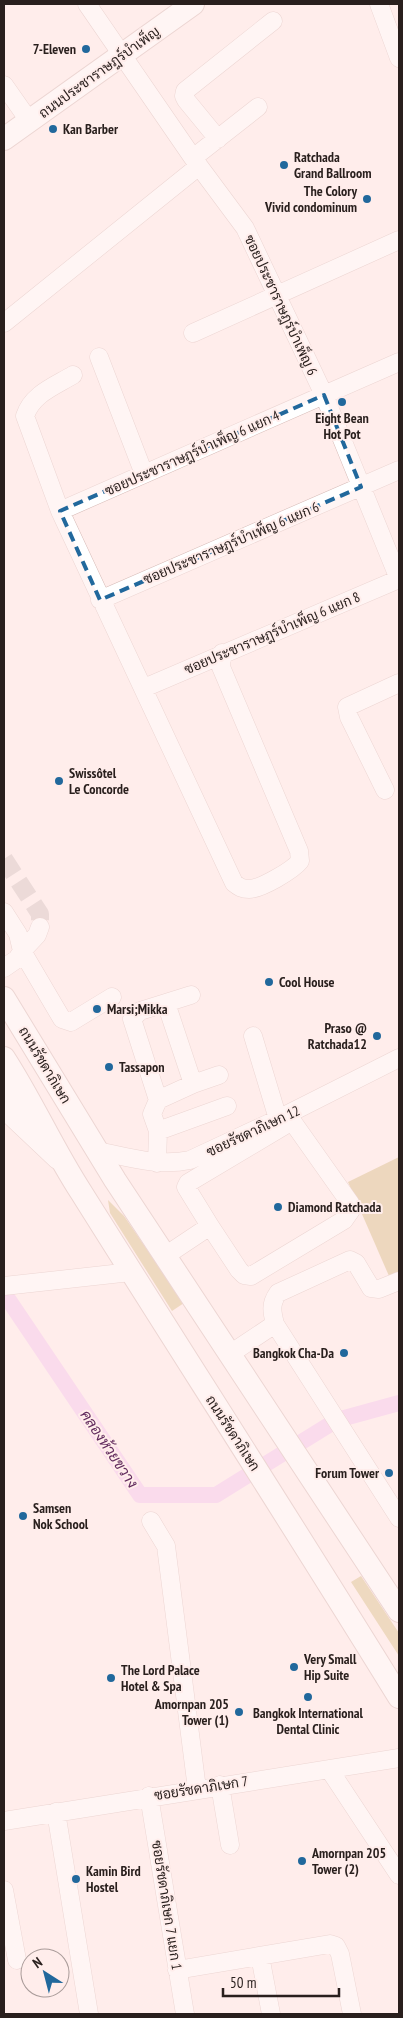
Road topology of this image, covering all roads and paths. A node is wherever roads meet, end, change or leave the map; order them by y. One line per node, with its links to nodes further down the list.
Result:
1 (87, 4): 5 (street, ซอยประชาราษฎร์บำเพ็ญ 6)
2 (192, 4): 5 (main road, ถนนประชาราษฎร์บำเพ็ญ)
3 (379, 4): 6 (street)
4 (273, 21): 11 (street)
5 (122, 54): 9 (main road, ถนนประชาราษฎร์บำเพ็ญ); 12 (street, ซอยประชาราษฎร์บำเพ็ญ 6)
6 (399, 58)
7 (4, 85): 9 (street)
8 (258, 107): 11 (street)
9 (30, 122): 10 (main road, ถนนประชาราษฎร์บำเพ็ญ)
10 (4, 139)
11 (218, 139): 12 (street)
12 (196, 162): 14 (street, ซอยประชาราษฎร์บำเพ็ญ 6); 15 (street)
13 (399, 240): 14 (street)
14 (278, 296): 16 (street); 20 (street, ซอยประชาราษฎร์บำเพ็ญ 6)
15 (4, 323)
16 (193, 334)
17 (99, 357): 22 (street)
18 (399, 362): 20 (street, ซอยประชาราษฎร์บำเพ็ญ 6 แยก 4)
19 (73, 375): 24 (street)
20 (324, 395): 22 (street, ซอยประชาราษฎร์บำเพ็ญ 6 แยก 4); 23 (street, ซอยประชาราษฎร์บำเพ็ญ 6)
21 (399, 470): 23 (street, ซอยประชาราษฎร์บำเพ็ญ 6 แยก 6)
22 (144, 474): 24 (street, ซอยประชาราษฎร์บำเพ็ญ 6 แยก 4)
23 (361, 487): 25 (street, ซอยประชาราษฎร์บำเพ็ญ 6); 26 (street, ซอยประชาราษฎร์บำเพ็ญ 6 แยก 6)
24 (60, 511): 26 (street)
25 (399, 579): 27 (street, ซอยประชาราษฎร์บำเพ็ญ 6 แยก 8)
26 (100, 600): 29 (street)
27 (222, 653): 29 (street, ซอยประชาราษฎร์บำเพ็ญ 6 แยก 8); 29 (street)
28 (399, 683): 30 (street)
29 (144, 688)
30 (385, 790)
31 (4, 912): 33 (street)
32 (40, 927): 33 (street)
33 (22, 952): 34 (street); 36 (street)
34 (4, 968)
35 (191, 995): 38 (street)
36 (112, 997)
37 (4, 998): 51 (main road, ถนนรัชดาภิเษก)
38 (166, 1003): 44 (street); 46 (street)
39 (4, 1028): 51 (main road, ถนนรัชดาภิเษก)
40 (252, 1036): 49 (street)
41 (4, 1058): 53 (main road, ถนนรัชดาภิเษก)
42 (399, 1058): 49 (street, ซอยรัชดาภิเษก 12)
43 (219, 1075): 44 (street)
44 (193, 1084): 46 (street)
45 (4, 1091): 53 (main road, ถนนรัชดาภิเษก)
46 (158, 1100): 50 (street)
47 (227, 1106): 50 (street)
48 (4, 1110): 53 (street)
49 (278, 1119): 52 (street, ซอยรัชดาภิเษก 12)
50 (158, 1131): 52 (street)
51 (99, 1155): 52 (street, ซอยรัชดาภิเษก 12); 55 (main road, ถนนรัชดาภิเษก)
52 (157, 1162)
53 (66, 1169): 56 (main road, ถนนรัชดาภิเษก)
54 (210, 1226): 54 (street); 55 (street)
55 (165, 1256): 60 (main road, ถนนรัชดาภิเษก)
56 (131, 1272): 58 (street); 64 (main road, ถนนรัชดาภิเษก)
57 (399, 1281): 59 (street)
58 (8, 1286)
59 (275, 1324): 60 (street); 61 (street)
60 (230, 1354): 63 (main road, ถนนรัชดาภิเษก)
61 (399, 1518)
62 (151, 1521): 68 (street)
63 (398, 1606)
64 (399, 1698)
65 (399, 1758): 66 (street, ซอยรัชดาภิเษก 7)
66 (329, 1769): 67 (street, ซอยรัชดาภิเษก 7); 73 (street)
67 (220, 1785): 68 (street, ซอยรัชดาภิเษก 7); 72 (street)
68 (197, 1789): 69 (street, ซอยรัชดาภิเษก 7)
69 (149, 1796): 70 (street, ซอยรัชดาภิเษก 7); 77 (street, ซอยรัชดาภิเษก 7 แยก 1)
70 (56, 1812): 71 (street, ซอยรัชดาภิเษก 7); 78 (street)
71 (4, 1820)
72 (230, 1845)
73 (399, 1875)
74 (4, 1890): 76 (street)
75 (260, 1956): 77 (street); 80 (street); 81 (street)
76 (17, 1960)
77 (177, 1970): 79 (street, ซอยรัชดาภิเษก 7 แยก 1)
78 (88, 2014)
79 (184, 2014)
80 (271, 2014)
81 (352, 2014)

